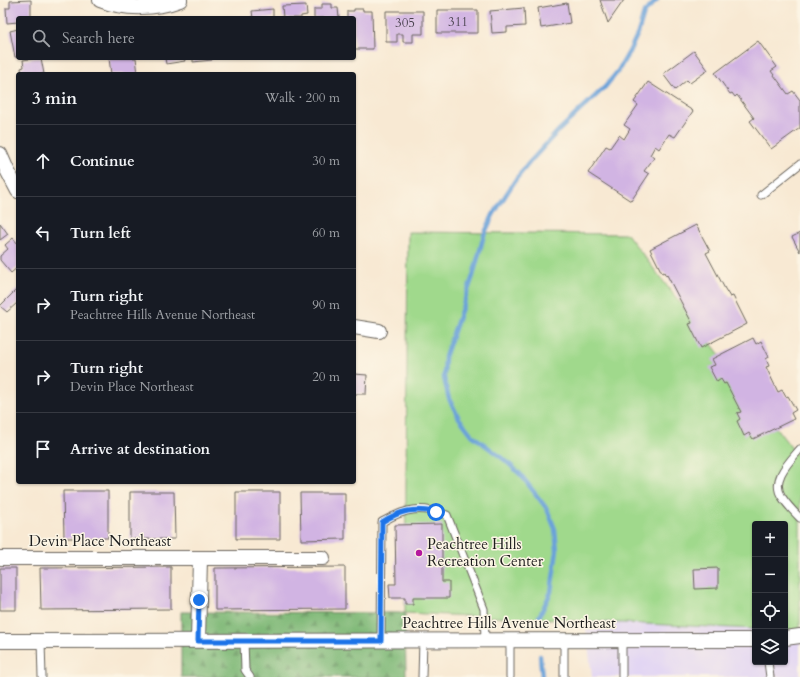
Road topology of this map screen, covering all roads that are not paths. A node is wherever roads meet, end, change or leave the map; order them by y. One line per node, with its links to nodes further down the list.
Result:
1 (100, 0): 2 (street)
2 (180, 0)
3 (0, 154): 5 (street)
4 (800, 164): 6 (lane)
5 (16, 187)
6 (762, 195)
7 (356, 327): 8 (street)
8 (379, 331)
9 (800, 449): 10 (lane)
10 (800, 518)
11 (0, 558): 12 (street, Devin Place Northeast)
12 (200, 558): 13 (street, Devin Place Northeast); 24 (street)
13 (323, 558)
14 (800, 636): 15 (street)
15 (788, 638)
16 (424, 640): 17 (street, Peachtree Hills Avenue Northeast); 26 (street, Peachtree Hills Avenue Northeast); 30 (lane)
17 (485, 640): 18 (street, Peachtree Hills Avenue Northeast); 26 (lane)
18 (510, 640): 19 (street, Peachtree Hills Avenue Northeast); 31 (lane)
19 (564, 640): 20 (street, Peachtree Hills Avenue Northeast); 32 (lane)
20 (622, 640): 21 (street, Peachtree Hills Avenue Northeast); 33 (lane)
21 (752, 640)
22 (0, 641): 23 (street, Peachtree Hills Avenue Northeast)
23 (41, 641): 24 (street, Peachtree Hills Avenue Northeast); 28 (lane)
24 (198, 641): 25 (street, Peachtree Hills Avenue Northeast)
25 (244, 641): 26 (street, Peachtree Hills Avenue Northeast); 29 (lane)
26 (381, 641)
27 (768, 665): 34 (lane)
28 (42, 677)
29 (250, 677)
30 (422, 677)
31 (510, 677)
32 (564, 677)
33 (622, 677)
34 (770, 677)

